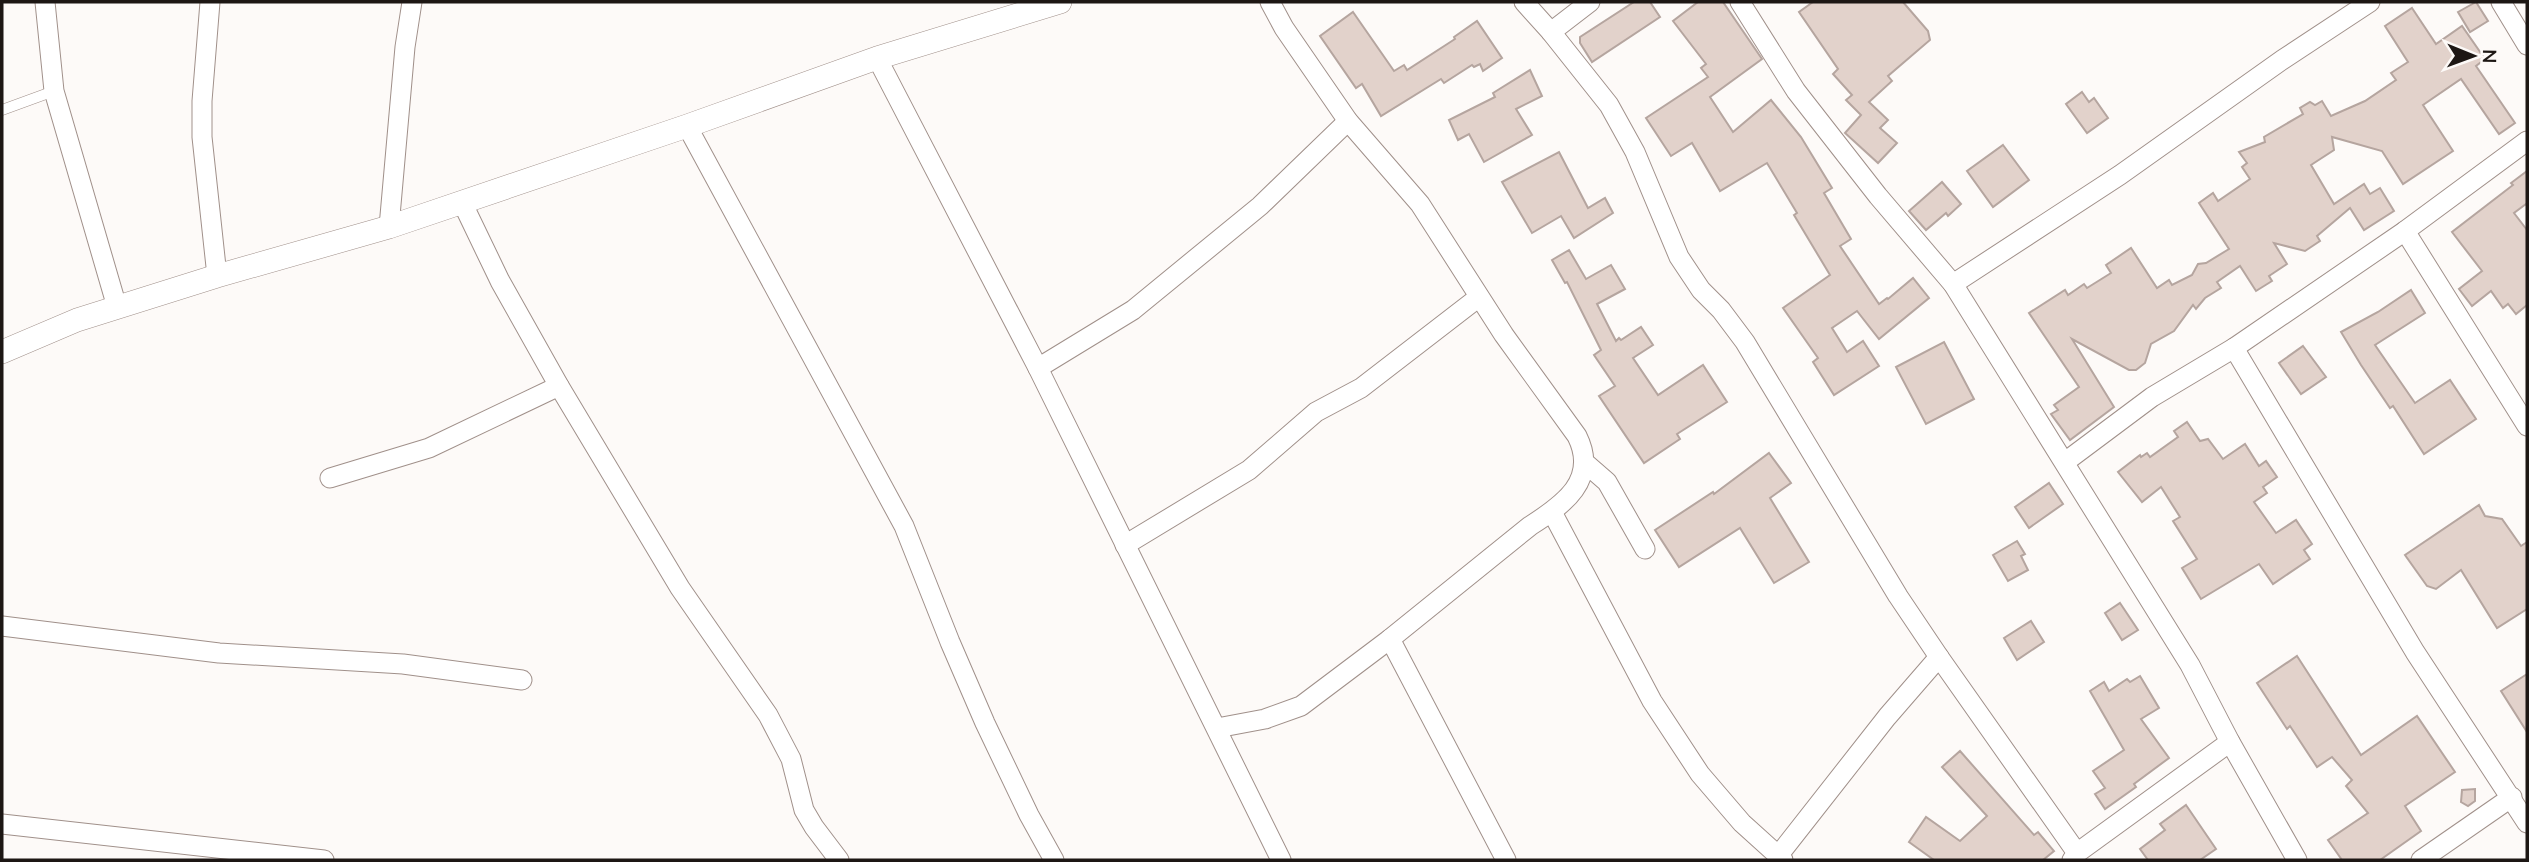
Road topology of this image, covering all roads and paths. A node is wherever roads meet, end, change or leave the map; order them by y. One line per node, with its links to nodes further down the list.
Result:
1 (46, 2): 14 (street)
2 (210, 2): 22 (street)
3 (412, 2): 20 (street)
4 (1060, 2): 13 (street)
5 (1270, 2): 16 (street)
6 (1524, 2): 11 (street)
7 (1590, 2): 11 (street)
8 (1740, 2): 23 (street)
9 (2370, 2): 23 (street)
10 (2501, 2): 12 (street)
11 (1551, 32): 39 (street)
12 (2527, 45)
13 (877, 58): 17 (street); 28 (street)
14 (54, 91): 15 (lane); 25 (street)
15 (2, 110)
16 (1348, 121): 24 (street); 28 (street)
17 (687, 126): 19 (street); 50 (street)
18 (2527, 141): 21 (street)
19 (462, 202): 20 (street); 29 (street)
20 (389, 227): 22 (street)
21 (2405, 231): 26 (street); 30 (street)
22 (217, 276): 25 (street)
23 (1953, 284): 31 (street)
24 (1479, 297): 32 (street); 35 (street)
25 (117, 307): 27 (street)
26 (2234, 348): 31 (street); 43 (street)
27 (2, 352)
28 (1038, 368): 35 (street)
29 (559, 386): 33 (street); 49 (street)
30 (2527, 426)
31 (2065, 462): 42 (street)
32 (1584, 463): 34 (street); 36 (street)
33 (330, 478)
34 (1552, 512): 38 (street); 47 (street)
35 (1125, 545): 41 (street)
36 (1645, 549)
37 (2, 626): 40 (street)
38 (1390, 639): 41 (street); 52 (street)
39 (1939, 657): 46 (street); 47 (street)
40 (523, 680)
41 (1217, 728): 51 (street)
42 (2230, 742): 46 (street); 53 (street)
43 (2512, 797): 44 (street); 54 (street)
44 (2527, 823)
45 (2, 824): 48 (street)
46 (2075, 857)
47 (1781, 858)
48 (324, 860)
49 (839, 860)
50 (1054, 860)
51 (1281, 860)
52 (1506, 860)
53 (2297, 860)
54 (2421, 860)

